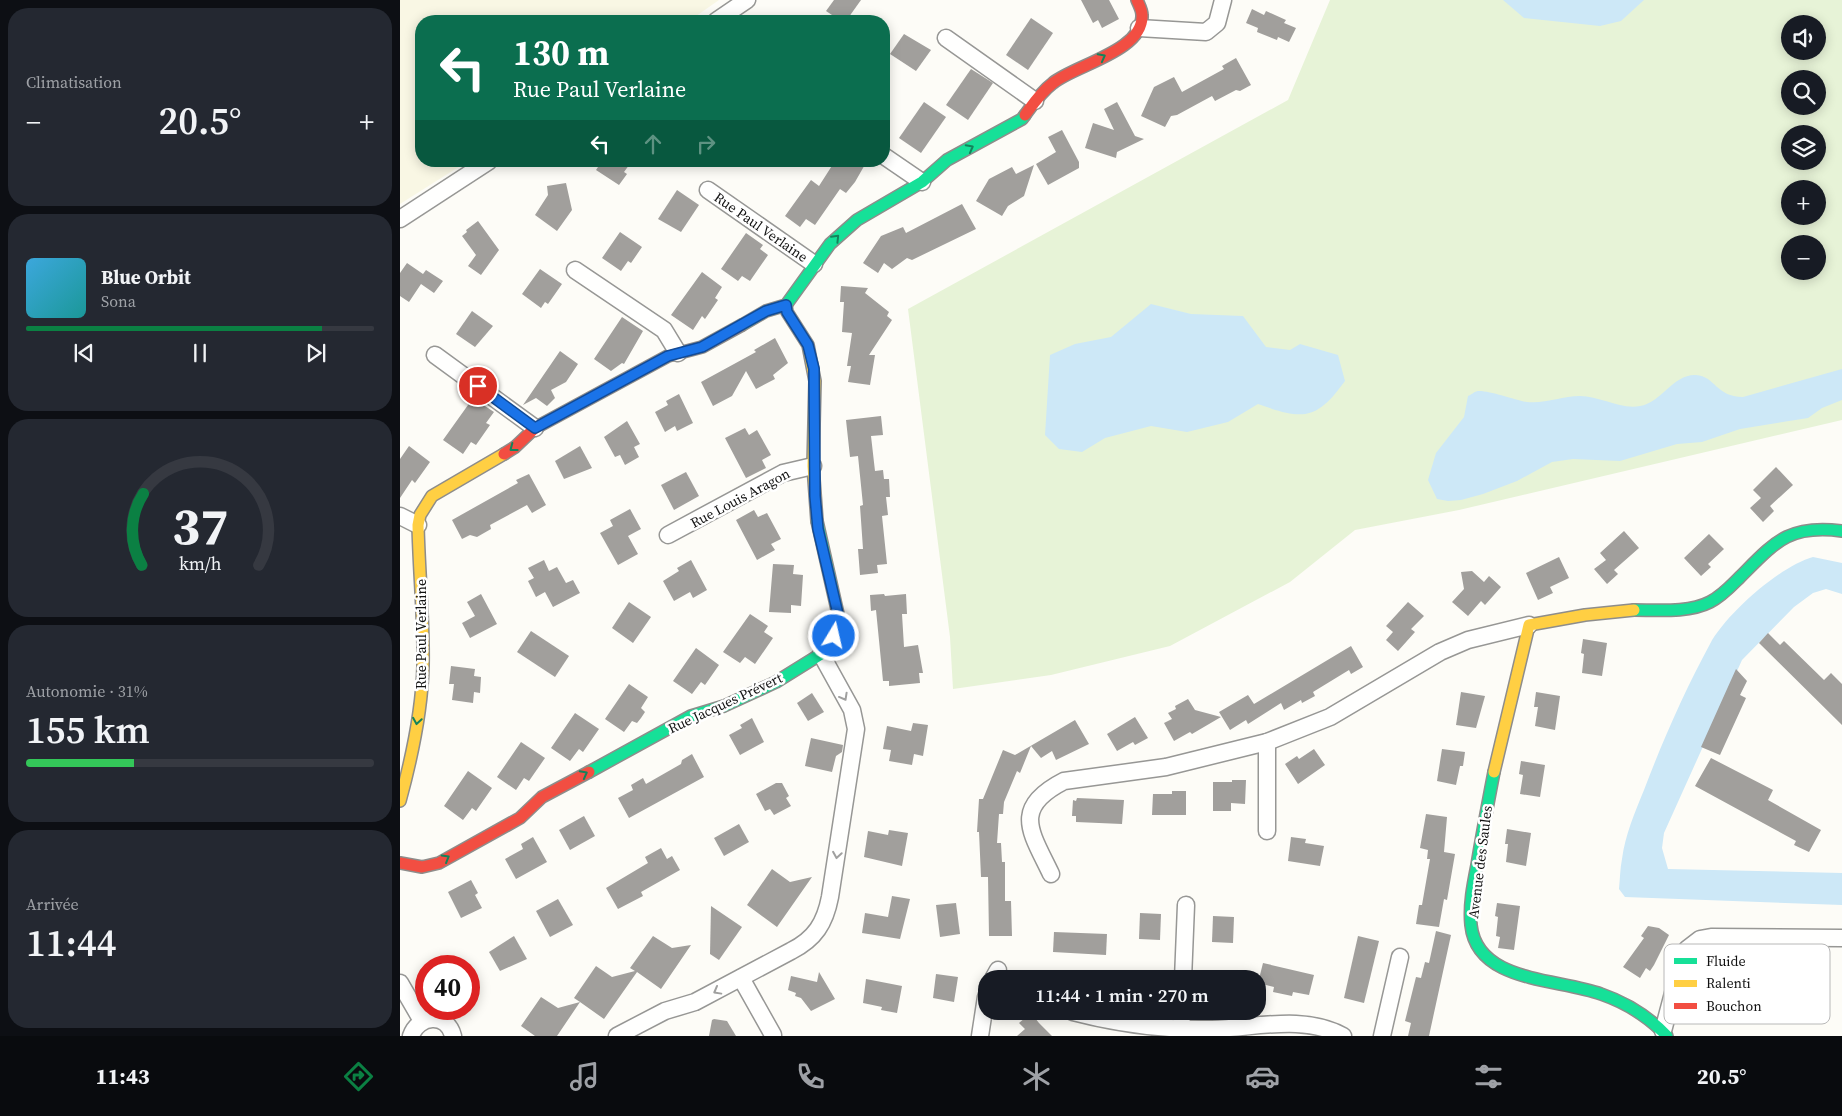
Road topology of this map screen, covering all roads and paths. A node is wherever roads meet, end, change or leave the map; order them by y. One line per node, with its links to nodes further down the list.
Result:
1 (747, 0): 4 (street)
2 (1137, 0): 5 (street)
3 (1222, 0): 5 (street)
4 (725, 15)
5 (1139, 28): 7 (street, Rue Paul Verlaine, one-way to 5)
6 (946, 38): 7 (street)
7 (1036, 101): 10 (street, Rue Paul Verlaine, one-way to 7)
8 (890, 160): 10 (street)
9 (480, 167): 12 (street)
10 (922, 182): 13 (street, Rue Paul Verlaine, one-way to 10)
11 (708, 190): 13 (street, Rue Paul Verlaine)
12 (400, 219)
13 (814, 264): 15 (street, Rue Paul Verlaine)
14 (575, 270): 16 (street)
15 (786, 305): 16 (street, Rue Paul Verlaine); 19 (street)
16 (678, 353): 18 (street, Rue Paul Verlaine)
17 (435, 354): 18 (street)
18 (535, 428): 21 (street, Rue Paul Verlaine, one-way to 21)
19 (813, 466): 23 (street, Rue Louis Aragon); 25 (street)
20 (400, 516): 21 (street)
21 (418, 525): 27 (street, Rue Paul Verlaine, one-way to 27)
22 (1842, 531): 24 (street)
23 (668, 535)
24 (1529, 625): 26 (street); 42 (street, Avenue des Saules)
25 (821, 654): 29 (street, Rue Jacques Prévert, one-way to 25); 36 (street, one-way to 36)
26 (1268, 742): 28 (street); 30 (street)
27 (400, 801)
28 (1267, 832)
29 (400, 862)
30 (1051, 874)
31 (1186, 905): 35 (street)
32 (1842, 938): 33 (street)
33 (1694, 944)
34 (1400, 957): 49 (street)
35 (1183, 970)
36 (741, 978): 43 (street); 46 (street, one-way to 46)
37 (400, 983): 40 (street)
38 (982, 1020): 47 (street)
39 (1109, 1020): 41 (street)
40 (422, 1021): 44 (street); 45 (street)
41 (1181, 1032): 48 (street)
42 (1665, 1033)
43 (773, 1034)
44 (410, 1036)
45 (453, 1036)
46 (617, 1036)
47 (980, 1036)
48 (1343, 1036)
49 (1382, 1036)

